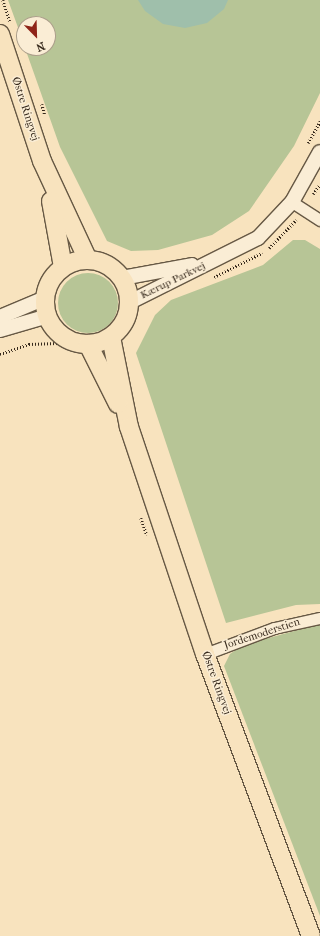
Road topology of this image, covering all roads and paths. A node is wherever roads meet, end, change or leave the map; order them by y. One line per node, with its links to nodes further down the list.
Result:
1 (0, 34): 5 (main road, Østre Ringvej)
2 (320, 121): 3 (path)
3 (306, 147)
4 (320, 152): 6 (street, Kærup Parkvej)
5 (42, 161): 8 (main road, Østre Ringvej); 10 (main road, Østre Ringvej)
6 (292, 202): 7 (street); 9 (street, Kærup Parkvej)
7 (320, 220)
8 (86, 256): 10 (main road); 10 (path); 11 (main road); 11 (path)
9 (216, 260): 11 (street, Kærup Parkvej); 12 (street, Kærup Parkvej)
10 (62, 264): 13 (main road); 13 (path)
11 (126, 272): 12 (main road); 12 (path)
12 (134, 300): 16 (main road); 16 (path)
13 (43, 309): 14 (street); 15 (street); 17 (path); 18 (main road)
14 (0, 317)
15 (0, 330)
16 (111, 342): 18 (main road); 18 (path); 20 (main road, Østre Ringvej)
17 (59, 343): 18 (path); 19 (path)
18 (91, 348): 20 (main road, Østre Ringvej)
19 (0, 354)
20 (129, 426): 22 (main road, Østre Ringvej)
21 (320, 618): 22 (street, Jordemoderstien)
22 (205, 654): 23 (main road, Østre Ringvej)
23 (311, 936)

